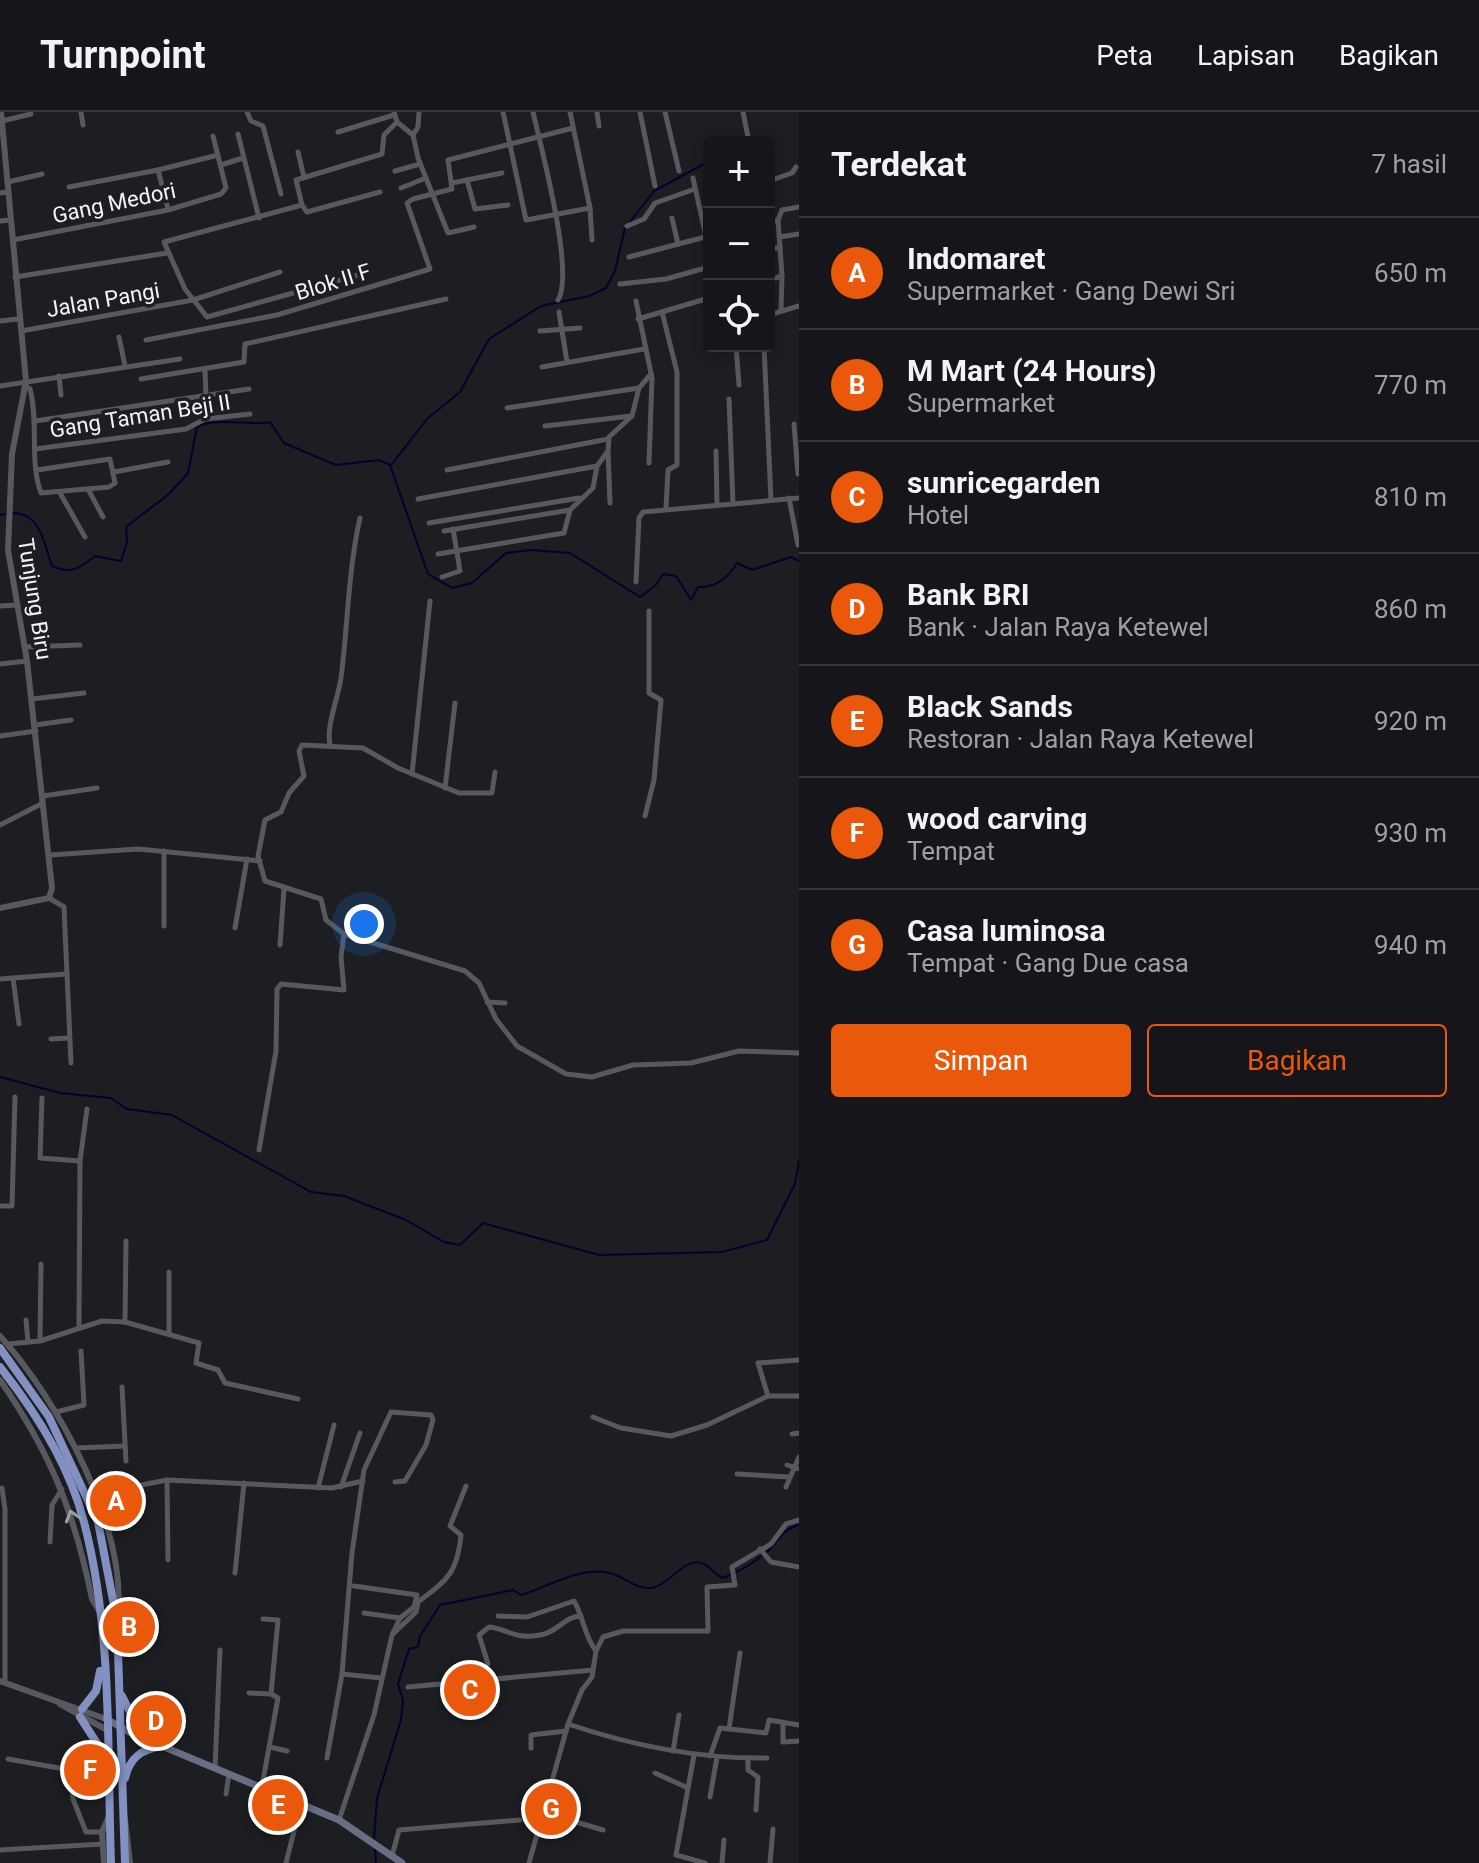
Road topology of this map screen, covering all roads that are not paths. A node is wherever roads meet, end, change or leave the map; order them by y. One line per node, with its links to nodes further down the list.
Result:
1 (1, 112): 14 (street, Tunjung Biru)
2 (81, 112): 15 (street)
3 (247, 112): 51 (street)
4 (419, 112): 20 (street)
5 (503, 112): 24 (street)
6 (533, 112): 23 (street)
7 (570, 112): 17 (street)
8 (597, 112): 16 (street)
9 (640, 112): 44 (street)
10 (665, 112): 34 (street)
11 (743, 112): 22 (street)
12 (31, 114): 14 (street)
13 (395, 116): 18 (street); 20 (street); 37 (street)
14 (2, 121): 26 (street, Tunjung Biru)
15 (83, 125)
16 (599, 126)
17 (573, 128): 23 (street); 56 (street)
18 (338, 132)
19 (238, 134): 28 (street)
20 (413, 135): 29 (street)
21 (213, 136): 27 (street)
22 (748, 136)
23 (538, 137): 24 (street); 60 (street)
24 (511, 144): 43 (street); 60 (street)
25 (298, 152): 37 (street)
26 (2, 155): 42 (street, Tunjung Biru)
27 (218, 155): 30 (street); 32 (street)
28 (243, 158): 30 (street); 61 (street)
29 (420, 164): 33 (street); 38 (street)
30 (221, 165): 58 (street, Gang Medori)
31 (796, 167): 40 (street)
32 (158, 170): 45 (street); 58 (street)
33 (395, 171)
34 (679, 171)
35 (502, 173): 41 (street)
36 (42, 174): 42 (street)
37 (304, 177): 53 (street)
38 (426, 178): 46 (street); 52 (street)
39 (693, 178): 47 (street)
40 (775, 179)
41 (467, 180): 43 (street); 54 (street)
42 (8, 182): 48 (street, Tunjung Biru)
43 (452, 183): 52 (street)
44 (655, 186)
45 (69, 187)
46 (401, 188)
47 (695, 189): 59 (street); 68 (street)
48 (9, 192): 50 (street); 63 (street, Tunjung Biru)
49 (380, 192): 53 (street)
50 (0, 193)
51 (281, 194)
52 (433, 195): 69 (street); 105 (street, Blok II F)
53 (302, 205): 61 (street)
54 (508, 205)
55 (799, 207): 64 (street)
56 (590, 208): 60 (street); 74 (street)
57 (703, 209): 59 (street)
58 (168, 210): 73 (street, Gang Medori)
59 (700, 210): 67 (street)
60 (556, 217): 89 (street)
61 (259, 218): 78 (street)
62 (672, 218): 75 (street)
63 (11, 220): 65 (street); 73 (street, Tunjung Biru)
64 (778, 220): 66 (street); 71 (street)
65 (0, 221)
66 (775, 221)
67 (703, 222)
68 (627, 226)
69 (474, 227)
70 (799, 234): 71 (street)
71 (779, 237): 76 (street)
72 (703, 238): 75 (street)
73 (13, 240): 84 (street, Tunjung Biru)
74 (592, 240)
75 (678, 244): 79 (street)
76 (780, 247): 77 (street); 83 (street)
77 (775, 248)
78 (167, 253): 84 (street); 88 (street)
79 (629, 257)
80 (703, 269): 86 (street)
81 (280, 272): 88 (street, Jalan Pangi)
82 (369, 272): 88 (street)
83 (782, 276): 85 (street); 93 (street)
84 (14, 277): 97 (street, Tunjung Biru)
85 (775, 278)
86 (620, 284)
87 (446, 299): 113 (street)
88 (193, 300): 102 (street, Jalan Pangi)
89 (558, 300)
90 (703, 300): 95 (street)
91 (636, 301): 98 (street)
92 (799, 306): 93 (street)
93 (781, 310): 96 (street)
94 (559, 312): 101 (street)
95 (662, 312): 98 (street); 153 (street)
96 (775, 312)
97 (18, 319): 99 (street); 102 (street, Tunjung Biru)
98 (638, 319): 106 (street)
99 (0, 321)
100 (580, 328): 101 (street)
101 (561, 329): 103 (street); 110 (street)
102 (20, 331): 117 (street, Tunjung Biru)
103 (540, 331)
104 (119, 337): 111 (street)
105 (146, 340)
106 (644, 349): 110 (street); 114 (street)
107 (736, 352): 118 (street)
108 (764, 352): 149 (street)
109 (180, 359): 111 (street)
110 (567, 362): 112 (street)
111 (125, 366): 115 (street)
112 (542, 367)
113 (205, 370): 116 (street); 123 (street)
114 (651, 374): 120 (street); 137 (street)
115 (59, 376): 117 (street); 122 (street)
116 (141, 379)
117 (25, 384): 119 (street); 128 (street, Gang Taman Beji II); 167 (street, Tunjung Biru)
118 (739, 385)
119 (0, 386)
120 (639, 388): 125 (street); 127 (street)
121 (249, 389): 123 (street)
122 (61, 395)
123 (206, 397): 128 (street)
124 (729, 399): 151 (street)
125 (507, 408)
126 (250, 414): 133 (street, Gang Taman Beji II)
127 (632, 416): 130 (street); 131 (street)
128 (35, 421): 133 (street, Gang Taman Beji II)
129 (794, 424): 132 (street)
130 (545, 426)
131 (608, 439): 134 (street); 140 (street)
132 (798, 442): 142 (street)
133 (35, 449): 139 (street, Gang Taman Beji II)
134 (608, 451): 138 (street); 150 (street)
135 (716, 451): 152 (street)
136 (168, 462): 141 (street)
137 (649, 463)
138 (597, 466): 145 (street); 148 (street)
139 (37, 470): 141 (street); 144 (street, Gang Taman Beji II)
140 (447, 470)
141 (114, 472): 143 (street)
142 (798, 474)
143 (88, 489): 144 (street); 155 (street)
144 (60, 493): 160 (street)
145 (580, 498): 154 (street); 157 (street)
146 (789, 498): 147 (street); 149 (street); 161 (street)
147 (799, 498)
148 (418, 499)
149 (771, 500): 151 (street)
150 (610, 503)
151 (733, 504): 152 (street)
152 (717, 505): 153 (street)
153 (666, 508): 165 (street)
154 (570, 510): 158 (street); 162 (street)
155 (103, 517)
156 (360, 518): 180 (street)
157 (429, 523)
158 (453, 529): 159 (street); 162 (street)
159 (444, 531)
160 (85, 537)
161 (798, 545)
162 (457, 551): 163 (street); 164 (street)
163 (438, 554)
164 (442, 577)
165 (636, 582)
166 (430, 601): 182 (street)
167 (17, 605): 168 (street); 171 (street, Tunjung Biru)
168 (0, 606)
169 (649, 611): 186 (street)
170 (80, 645): 171 (street)
171 (24, 647): 172 (street, Tunjung Biru)
172 (27, 661): 173 (street); 175 (street, Tunjung Biru)
173 (0, 664)
174 (84, 693): 175 (street)
175 (32, 699): 178 (street, Tunjung Biru)
176 (455, 703): 184 (street)
177 (71, 720): 178 (street)
178 (35, 728): 179 (street); 185 (street, Tunjung Biru)
179 (0, 736)
180 (330, 746): 182 (street); 191 (street)
181 (495, 772): 184 (street)
182 (412, 774): 184 (street)
183 (97, 788): 185 (street)
184 (445, 788)
185 (43, 799): 187 (street); 189 (street, Tunjung Biru)
186 (645, 816)
187 (0, 825)
188 (164, 851): 189 (street); 190 (street); 195 (street)
189 (50, 855): 193 (street, Tunjung Biru)
190 (247, 859): 191 (street); 196 (street)
191 (260, 861): 192 (street)
192 (284, 889): 197 (street); 198 (street)
193 (49, 898): 194 (street); 199 (street)
194 (0, 908)
195 (164, 926)
196 (235, 928)
197 (344, 934): 202 (street); 212 (street)
198 (280, 945)
199 (66, 974): 200 (street); 205 (street)
200 (13, 978): 201 (street); 204 (street)
201 (0, 979)
202 (487, 1002): 203 (street); 207 (street)
203 (505, 1003)
204 (19, 1024)
205 (69, 1038): 206 (street); 208 (street)
206 (51, 1039)
207 (799, 1053)
208 (71, 1063)
209 (15, 1097): 214 (street)
210 (42, 1098): 213 (street)
211 (87, 1109): 213 (street)
212 (259, 1150)
213 (80, 1161): 220 (street)
214 (0, 1206)
215 (126, 1241): 219 (street)
216 (41, 1264): 223 (street)
217 (169, 1272): 221 (street)
218 (26, 1320): 224 (street)
219 (125, 1322): 220 (street); 221 (street)
220 (79, 1326): 223 (street)
221 (169, 1332): 233 (street)
222 (0, 1336): 225 (street)
223 (40, 1341): 224 (street)
224 (28, 1342): 225 (street)
225 (4, 1346): 234 (street); 272 (highway)
226 (81, 1351): 234 (street)
227 (799, 1360): 231 (street)
228 (0, 1367): 242 (highway)
229 (0, 1380): 242 (street)
230 (122, 1387): 240 (street)
231 (768, 1396): 232 (street); 235 (street)
232 (799, 1396)
233 (298, 1399)
234 (56, 1412): 241 (street)
235 (593, 1417)
236 (334, 1425): 257 (street)
237 (360, 1433): 253 (street)
238 (799, 1433): 239 (street)
239 (792, 1434)
240 (124, 1446): 241 (street); 244 (street)
241 (76, 1448): 258 (street)
242 (50, 1452): 256 (street); 269 (highway)
243 (799, 1457): 245 (street)
244 (126, 1461)
245 (793, 1467): 247 (street)
246 (737, 1474): 247 (street)
247 (789, 1477): 254 (street)
248 (167, 1480): 251 (street); 258 (street); 262 (street)
249 (363, 1481): 250 (street); 253 (street); 281 (street)
250 (395, 1482)
251 (244, 1483): 257 (street); 264 (street)
252 (466, 1486): 273 (street)
253 (341, 1487): 257 (street)
254 (786, 1487)
255 (2, 1488): 283 (street)
256 (62, 1488): 260 (street); 269 (street, one-way to 256)
257 (318, 1488)
258 (95, 1494): 272 (street)
259 (799, 1520): 261 (street)
260 (50, 1542)
261 (762, 1552): 263 (street); 277 (street)
262 (168, 1560)
263 (799, 1567)
264 (235, 1573)
265 (354, 1586): 270 (street)
266 (364, 1613): 270 (street)
267 (498, 1616): 268 (street)
268 (581, 1616): 277 (street); 279 (street)
269 (103, 1617): 274 (highway)
270 (400, 1618): 273 (street)
271 (263, 1619): 286 (street)
272 (117, 1621): 275 (highway)
273 (392, 1635): 282 (street)
274 (104, 1646): 287 (highway); 289 (highway)
275 (116, 1648): 293 (highway); 297 (highway)
276 (220, 1650): 309 (street)
277 (596, 1651): 280 (street)
278 (740, 1653): 294 (street)
279 (488, 1664)
280 (593, 1670): 284 (street); 292 (street)
281 (342, 1674): 282 (street); 304 (street)
282 (381, 1678): 321 (street)
283 (3, 1682): 287 (street)
284 (408, 1687)
285 (249, 1693): 286 (street)
286 (271, 1694): 298 (street)
287 (81, 1713): 289 (street); 295 (street); 308 (highway)
288 (679, 1715): 301 (street)
289 (106, 1719): 293 (main road); 295 (highway)
290 (783, 1723): 291 (street); 294 (street); 296 (street)
291 (799, 1725)
292 (567, 1727): 299 (street); 301 (street); 319 (street)
293 (120, 1729): 295 (main road); 297 (main road); 314 (highway)
294 (729, 1729): 303 (street)
295 (107, 1730): 308 (highway)
296 (799, 1741)
297 (161, 1745): 309 (main road); 314 (highway)
298 (270, 1747): 300 (street); 312 (street)
299 (531, 1748)
300 (287, 1751)
301 (673, 1751): 302 (street)
302 (694, 1755): 303 (street); 313 (street)
303 (714, 1757): 305 (street); 316 (street)
304 (327, 1758)
305 (748, 1758): 306 (street); 318 (street)
306 (767, 1758)
307 (8, 1759): 325 (street)
308 (110, 1763): 320 (highway)
309 (215, 1768): 310 (main road)
310 (230, 1773): 312 (main road); 315 (street)
311 (655, 1773): 313 (street)
312 (262, 1786): 317 (main road)
313 (688, 1788): 336 (street)
314 (123, 1791): 332 (highway)
315 (226, 1794)
316 (710, 1797)
317 (301, 1802): 321 (main road); 333 (street)
318 (756, 1810)
319 (542, 1812): 324 (street); 335 (street)
320 (109, 1816): 325 (street); 331 (highway)
321 (339, 1820): 329 (main road)
322 (520, 1820): 329 (street)
323 (773, 1829): 338 (street)
324 (603, 1830)
325 (102, 1832): 327 (street)
326 (724, 1840): 337 (street)
327 (103, 1844): 328 (street); 330 (street)
328 (0, 1850)
329 (392, 1856): 334 (main road)
330 (104, 1863)
331 (111, 1863)
332 (128, 1863)
333 (286, 1863)
334 (402, 1863)
335 (529, 1863)
336 (705, 1863)
337 (722, 1863)
338 (770, 1863)

